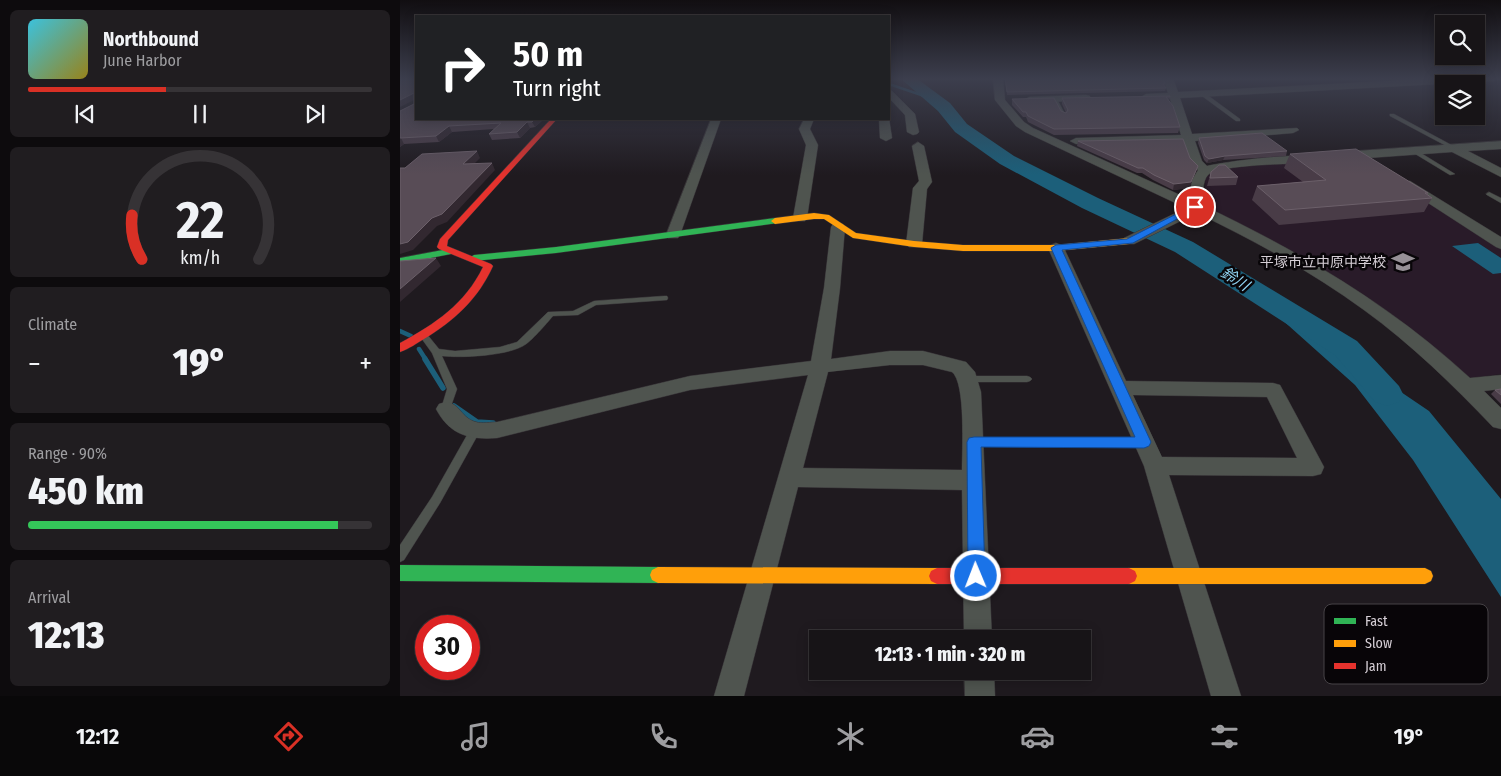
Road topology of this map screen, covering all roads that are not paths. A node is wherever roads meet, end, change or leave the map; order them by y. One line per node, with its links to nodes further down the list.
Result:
1 (906, 110): 14 (street)
2 (1014, 110): 18 (street)
3 (1061, 110): 7 (lane)
4 (1179, 110): 17 (street)
5 (1225, 110): 12 (lane)
6 (1392, 115): 21 (lane)
7 (1064, 116)
8 (553, 120): 41 (street)
9 (716, 120): 35 (street)
10 (808, 120): 33 (street)
11 (884, 120): 16 (street)
12 (1238, 120)
13 (1293, 130): 15 (street)
14 (913, 132)
15 (1263, 133): 17 (street); 24 (street)
16 (886, 138)
17 (1188, 138): 18 (street); 26 (street)
18 (1052, 142): 32 (street)
19 (1501, 145): 21 (street)
20 (918, 146): 38 (street)
21 (1454, 148): 22 (street); 27 (street)
22 (1414, 151): 23 (street); 28 (lane)
23 (1363, 155): 24 (street); 25 (street)
24 (1300, 160): 26 (street)
25 (1379, 165)
26 (1205, 170): 32 (street)
27 (1501, 173)
28 (1452, 174)
29 (1396, 176): 36 (street)
30 (1489, 194): 31 (lane)
31 (1501, 200)
32 (1194, 209): 37 (street); 52 (street)
33 (800, 218): 34 (street); 35 (street)
34 (838, 227): 38 (street); 48 (street)
35 (673, 235): 42 (street)
36 (1494, 235): 39 (street)
37 (1130, 241): 40 (street)
38 (914, 244): 40 (street)
39 (1501, 244)
40 (1056, 248): 53 (street)
41 (448, 252): 42 (street); 43 (street)
42 (474, 258): 45 (street)
43 (400, 261)
44 (664, 298): 47 (lane)
45 (423, 335): 46 (street); 47 (lane)
46 (400, 348)
47 (436, 352): 54 (lane)
48 (820, 366): 49 (street); 56 (street); 60 (street)
49 (968, 379): 50 (lane); 57 (street)
50 (1027, 380)
51 (1501, 382): 52 (street)
52 (1467, 386): 55 (street)
53 (1120, 388): 58 (street); 59 (street)
54 (446, 409): 56 (street)
55 (1501, 422)
56 (475, 431): 62 (lane)
57 (974, 442): 58 (lane); 61 (street)
58 (1144, 442): 59 (street)
59 (1155, 466): 66 (street)
60 (788, 478): 61 (street); 64 (street)
61 (974, 480): 65 (street)
62 (400, 556)
63 (400, 573): 64 (street)
64 (761, 576): 65 (street); 70 (street)
65 (976, 576): 66 (street); 68 (street)
66 (1190, 576): 67 (street); 72 (street)
67 (1425, 576)
68 (978, 630)
69 (979, 680): 71 (street)
70 (729, 696)
71 (980, 696)
72 (1226, 696)

